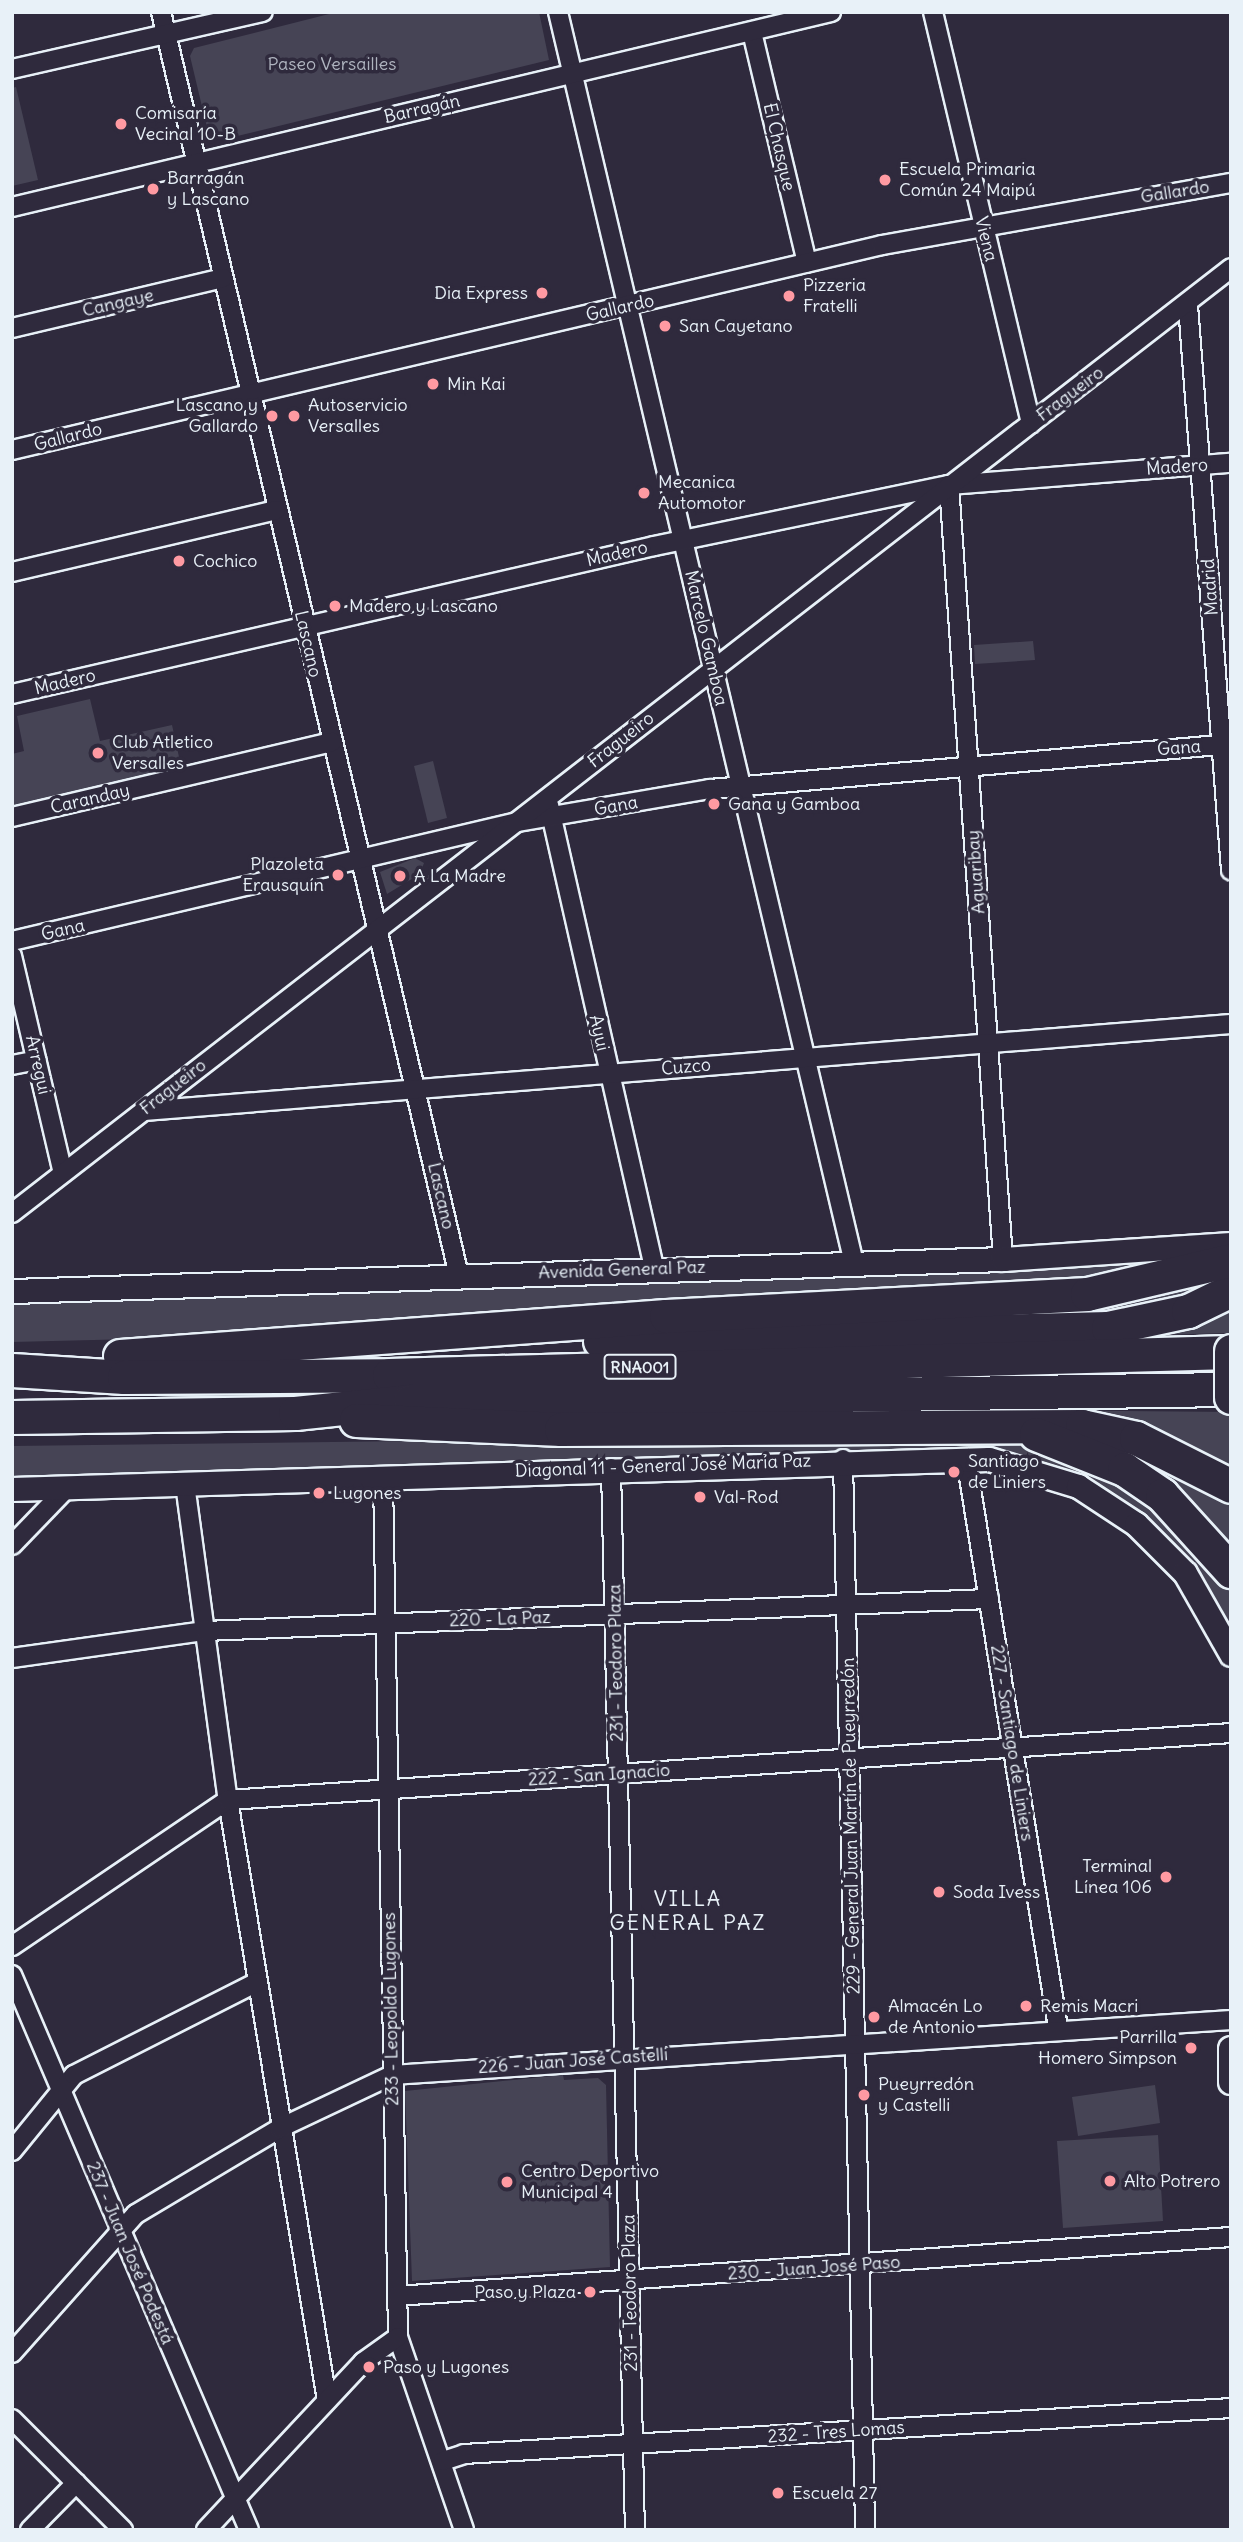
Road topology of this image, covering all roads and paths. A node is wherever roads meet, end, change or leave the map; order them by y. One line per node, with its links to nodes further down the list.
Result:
1 (162, 12): 7 (street, Lascano)
2 (263, 12): 7 (street)
3 (831, 12): 6 (street, Barragán)
4 (933, 12): 13 (street, Viena)
5 (558, 13): 9 (street, Marcelo Gamboa)
6 (752, 32): 9 (street, Barragán); 14 (street, El Chasque)
7 (167, 35): 8 (street); 10 (street, Lascano)
8 (12, 69)
9 (572, 74): 10 (street, Barragán); 18 (street, Marcelo Gamboa)
10 (197, 163): 12 (street, Barragán); 16 (street, Lascano)
11 (1231, 183): 13 (street, Gallardo)
12 (12, 207)
13 (982, 224): 14 (street, Gallardo); 21 (street, Viena)
14 (807, 263): 18 (street, Gallardo)
15 (1231, 268): 17 (street, Fragueiro)
16 (223, 278): 19 (street, Cangaye); 20 (street, Lascano)
17 (1188, 305): 21 (street, Fragueiro); 24 (street, Madrid)
18 (625, 307): 20 (street, Gallardo); 27 (street, Marcelo Gamboa)
19 (12, 328)
20 (250, 392): 22 (street, Gallardo); 26 (street, Lascano)
21 (1031, 423): 25 (street, Fragueiro)
22 (12, 450)
23 (1231, 463): 24 (street, Madero)
24 (1202, 465): 25 (street, Madero); 33 (street, Madrid)
25 (949, 485): 27 (street, Madero); 30 (street, Fragueiro); 34 (street, Aguaribay)
26 (276, 510): 28 (street); 29 (street, Lascano)
27 (683, 540): 29 (street, Madero); 30 (street, Marcelo Gamboa)
28 (12, 572)
29 (304, 625): 31 (street, Madero); 32 (street, Lascano)
30 (713, 669): 35 (street, Marcelo Gamboa); 36 (street, Fragueiro)
31 (12, 694)
32 (332, 742): 37 (street, Caranday); 40 (street, Lascano)
33 (1226, 744): 34 (street, Gana); 41 (street, Madrid)
34 (968, 764): 35 (street, Gana); 46 (street, Aguaribay)
35 (741, 784): 38 (street, Gana); 47 (street, Marcelo Gamboa)
36 (549, 796): 38 (street, Ayui); 39 (street, Fragueiro)
37 (12, 817)
38 (550, 817): 39 (street, Gana); 50 (street, Ayui)
39 (517, 822): 40 (street, Gana); 42 (street, Fragueiro)
40 (360, 860): 42 (street, Lascano); 43 (street, Gana)
41 (1231, 870)
42 (377, 929): 51 (street, Lascano); 52 (street, Fragueiro)
43 (12, 942)
44 (12, 956): 48 (street, Arregui)
45 (1231, 1024): 46 (street, Cuzco)
46 (988, 1043): 47 (street, Cuzco); 56 (street, Aguaribay)
47 (805, 1057): 50 (street, Cuzco); 58 (street, Marcelo Gamboa)
48 (37, 1060): 49 (street); 53 (street, Arregui)
49 (12, 1065)
50 (608, 1073): 51 (street, Cuzco); 59 (street, Ayui)
51 (415, 1088): 52 (street, Cuzco); 60 (street, Lascano)
52 (141, 1112): 53 (street, Fragueiro)
53 (63, 1173): 54 (street, Fragueiro)
54 (12, 1213)
55 (1231, 1244): 56 (street, Avenida General Paz)
56 (1003, 1259): 58 (street, Avenida General Paz)
57 (1231, 1260): 63 (highway)
58 (853, 1264): 59 (street, Avenida General Paz)
59 (654, 1269): 60 (street, Avenida General Paz)
60 (459, 1276): 62 (street, Avenida General Paz)
61 (1231, 1290): 63 (highway)
62 (12, 1291)
63 (362, 1342): 66 (highway)
64 (1231, 1351): 66 (highway, RNA001); 68 (highway, bridge)
65 (12, 1370): 66 (highway, RNA001)
66 (49, 1370)
67 (1231, 1389): 69 (highway, RNA001)
68 (1231, 1397)
69 (295, 1413): 70 (highway, RNA001); 71 (highway)
70 (12, 1417)
71 (993, 1423): 77 (highway); 81 (highway)
72 (966, 1458): 73 (street, Diagonal 11 - General José María Paz); 82 (street, 227 - Santiago de Liniers); 87 (street, Diagonal 11 - General José María Paz)
73 (844, 1459): 74 (street, Diagonal 11 - General José María Paz); 83 (street, 229 - General Juan Martín de Pueyrredón)
74 (611, 1468): 75 (street, Diagonal 11 - General José María Paz); 84 (street, 231 - Teodoro Plaza)
75 (383, 1477): 76 (street, Diagonal 11 - General José María Paz); 85 (street, 233 - Leopoldo Lugones)
76 (185, 1484): 78 (street, Diagonal 11 - General José María Paz); 86 (street)
77 (1231, 1486)
78 (68, 1487): 79 (street, Diagonal 11 - General José María Paz); 80 (street)
79 (12, 1489)
80 (12, 1545)
81 (1231, 1571)
82 (989, 1599): 83 (street, 220 - La Paz); 90 (street, 227 - Santiago de Liniers)
83 (846, 1605): 84 (street, 220 - La Paz); 91 (street, 229 - General Juan Martín de Pueyrredón)
84 (614, 1614): 85 (street, 220 - La Paz); 92 (street, 231 - Teodoro Plaza)
85 (384, 1623): 86 (street, 220 - La Paz); 93 (street, 233 - Leopoldo Lugones)
86 (205, 1631): 88 (street, 220 - La Paz); 94 (street)
87 (1231, 1654)
88 (12, 1658)
89 (1231, 1733): 90 (street, 222 - San Ignacio)
90 (1013, 1747): 91 (street, 222 - San Ignacio); 99 (street, 227 - Santiago de Liniers)
91 (850, 1758): 92 (street, 222 - San Ignacio); 100 (street, 229 - General Juan Martín de Pueyrredón)
92 (618, 1774): 93 (street, 222 - San Ignacio); 102 (street, 231 - Teodoro Plaza)
93 (389, 1789): 94 (street, 222 - San Ignacio); 103 (street, 233 - Leopoldo Lugones)
94 (228, 1800): 95 (street); 97 (street)
95 (12, 1946)
96 (12, 1975): 105 (street, 237 - Juan José Podestá)
97 (257, 1982): 105 (street); 106 (street)
98 (1231, 2020): 99 (street, 226 - Juan José Castelli)
99 (1058, 2028): 100 (street, 226 - Juan José Castelli)
100 (855, 2040): 102 (street, 226 - Juan José Castelli); 110 (street, 229 - General Juan Martín de Pueyrredón)
101 (1231, 2049): 104 (main road)
102 (625, 2057): 103 (street, 226 - Juan José Castelli); 111 (street, 231 - Teodoro Plaza)
103 (392, 2075): 106 (street, 226 - Juan José Castelli); 112 (street, 233 - Leopoldo Lugones)
104 (1231, 2082)
105 (62, 2092): 107 (street); 108 (street, 237 - Juan José Podestá)
106 (279, 2128): 108 (street, 226 - Juan José Castelli); 115 (street)
107 (12, 2151)
108 (120, 2231): 114 (street, 226 - Juan José Castelli); 122 (street, 237 - Juan José Podestá)
109 (1231, 2237): 110 (street, 230 - Juan José Paso)
110 (861, 2265): 111 (street, 230 - Juan José Paso); 118 (street, 229 - General Juan Martín de Pueyrredón)
111 (630, 2280): 112 (street, 230 - Juan José Paso); 119 (street, 231 - Teodoro Plaza)
112 (397, 2296): 113 (street, 233 - Leopoldo Lugones)
113 (398, 2337): 115 (street); 120 (street, 233 - Leopoldo Lugones)
114 (12, 2353)
115 (327, 2400): 122 (street)
116 (1231, 2409): 118 (street, 232 - Tres Lomas)
117 (12, 2419): 121 (street)
118 (863, 2431): 119 (street, 232 - Tres Lomas); 129 (street, 229 - General Juan Martín de Pueyrredón)
119 (633, 2445): 120 (street, 232 - Tres Lomas); 128 (street, 231 - Teodoro Plaza)
120 (443, 2461): 127 (street, 233 - Leopoldo Lugones)
121 (76, 2483): 123 (street); 124 (street)
122 (236, 2499): 125 (street); 126 (street, 237 - Juan José Podestá)
123 (30, 2530)
124 (123, 2530)
125 (206, 2530)
126 (249, 2530)
127 (464, 2530)
128 (635, 2530)
129 (865, 2530)

